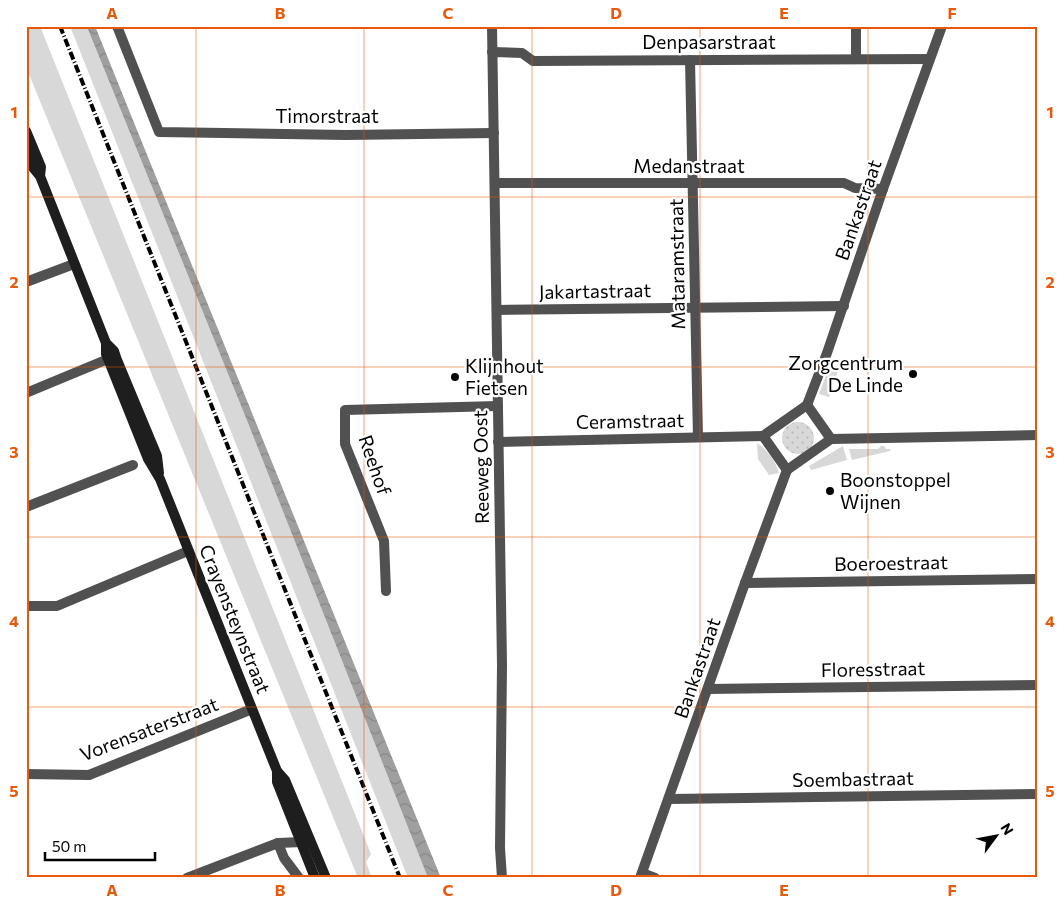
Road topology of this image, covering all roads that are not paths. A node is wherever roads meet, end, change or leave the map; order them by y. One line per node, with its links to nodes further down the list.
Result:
1 (117, 26): 10 (street, Timorstraat)
2 (492, 26): 5 (street, Reeweg Oost)
3 (856, 26): 6 (street)
4 (942, 26): 7 (street, Bankastraat)
5 (492, 52): 8 (street, Denpasarstraat); 10 (street, Reeweg Oost)
6 (856, 59): 7 (street, Denpasarstraat); 8 (street, Denpasarstraat)
7 (929, 59): 16 (street, Bankastraat)
8 (690, 60): 15 (street, Mataramstraat)
9 (26, 131): 13 (main road, Crayensteynstraat)
10 (494, 133): 14 (street, Reeweg Oost)
11 (26, 154): 12 (main road, Crayensteynstraat)
12 (29, 166): 13 (main road, Crayensteynstraat)
13 (40, 176): 17 (main road, Crayensteynstraat)
14 (495, 183): 15 (street, Medanstraat); 21 (street, Reeweg Oost)
15 (692, 183): 16 (street, Medanstraat); 20 (street, Mataramstraat)
16 (883, 189): 19 (street, Bankastraat)
17 (74, 264): 18 (street); 22 (main road, Crayensteynstraat)
18 (26, 282)
19 (844, 306): 20 (street, Jakartastraat); 25 (street, Bankastraat)
20 (695, 308): 21 (street, Jakartastraat); 29 (street, Mataramstraat)
21 (496, 310): 26 (street, Reeweg Oost)
22 (106, 343): 23 (main road, Crayensteynstraat); 34 (main road, Crayensteynstraat)
23 (108, 359): 24 (street); 34 (main road, Crayensteynstraat)
24 (26, 393)
25 (807, 405): 28 (street); 30 (street)
26 (498, 406): 31 (street, Reeweg Oost); 39 (street, Reehof)
27 (1038, 435): 30 (street)
28 (763, 436): 29 (street, Ceramstraat); 33 (street)
29 (698, 438): 31 (street, Ceramstraat)
30 (831, 439): 33 (street)
31 (498, 442): 54 (street, Reeweg Oost)
32 (133, 465): 35 (street)
33 (787, 470): 38 (street, Bankastraat)
34 (160, 479): 36 (main road, Crayensteynstraat)
35 (26, 506)
36 (188, 551): 40 (street); 43 (main road, Crayensteynstraat)
37 (1038, 579): 38 (street, Boeroestraat)
38 (745, 583): 42 (street, Bankastraat)
39 (386, 591)
40 (26, 606)
41 (1038, 685): 42 (street, Floresstraat)
42 (708, 689): 46 (street, Bankastraat)
43 (252, 709): 44 (street, Vorensaterstraat); 47 (main road, Crayensteynstraat)
44 (26, 774)
45 (1038, 794): 46 (street, Soembastraat)
46 (669, 799): 49 (street, Bankastraat)
47 (305, 841): 48 (street); 52 (main road, Crayensteynstraat); 53 (main road, Crayensteynstraat)
48 (278, 843): 50 (street); 51 (street)
49 (641, 875): 55 (street)
50 (187, 878)
51 (299, 878)
52 (315, 878)
53 (326, 878)
54 (502, 878)
55 (654, 878)

